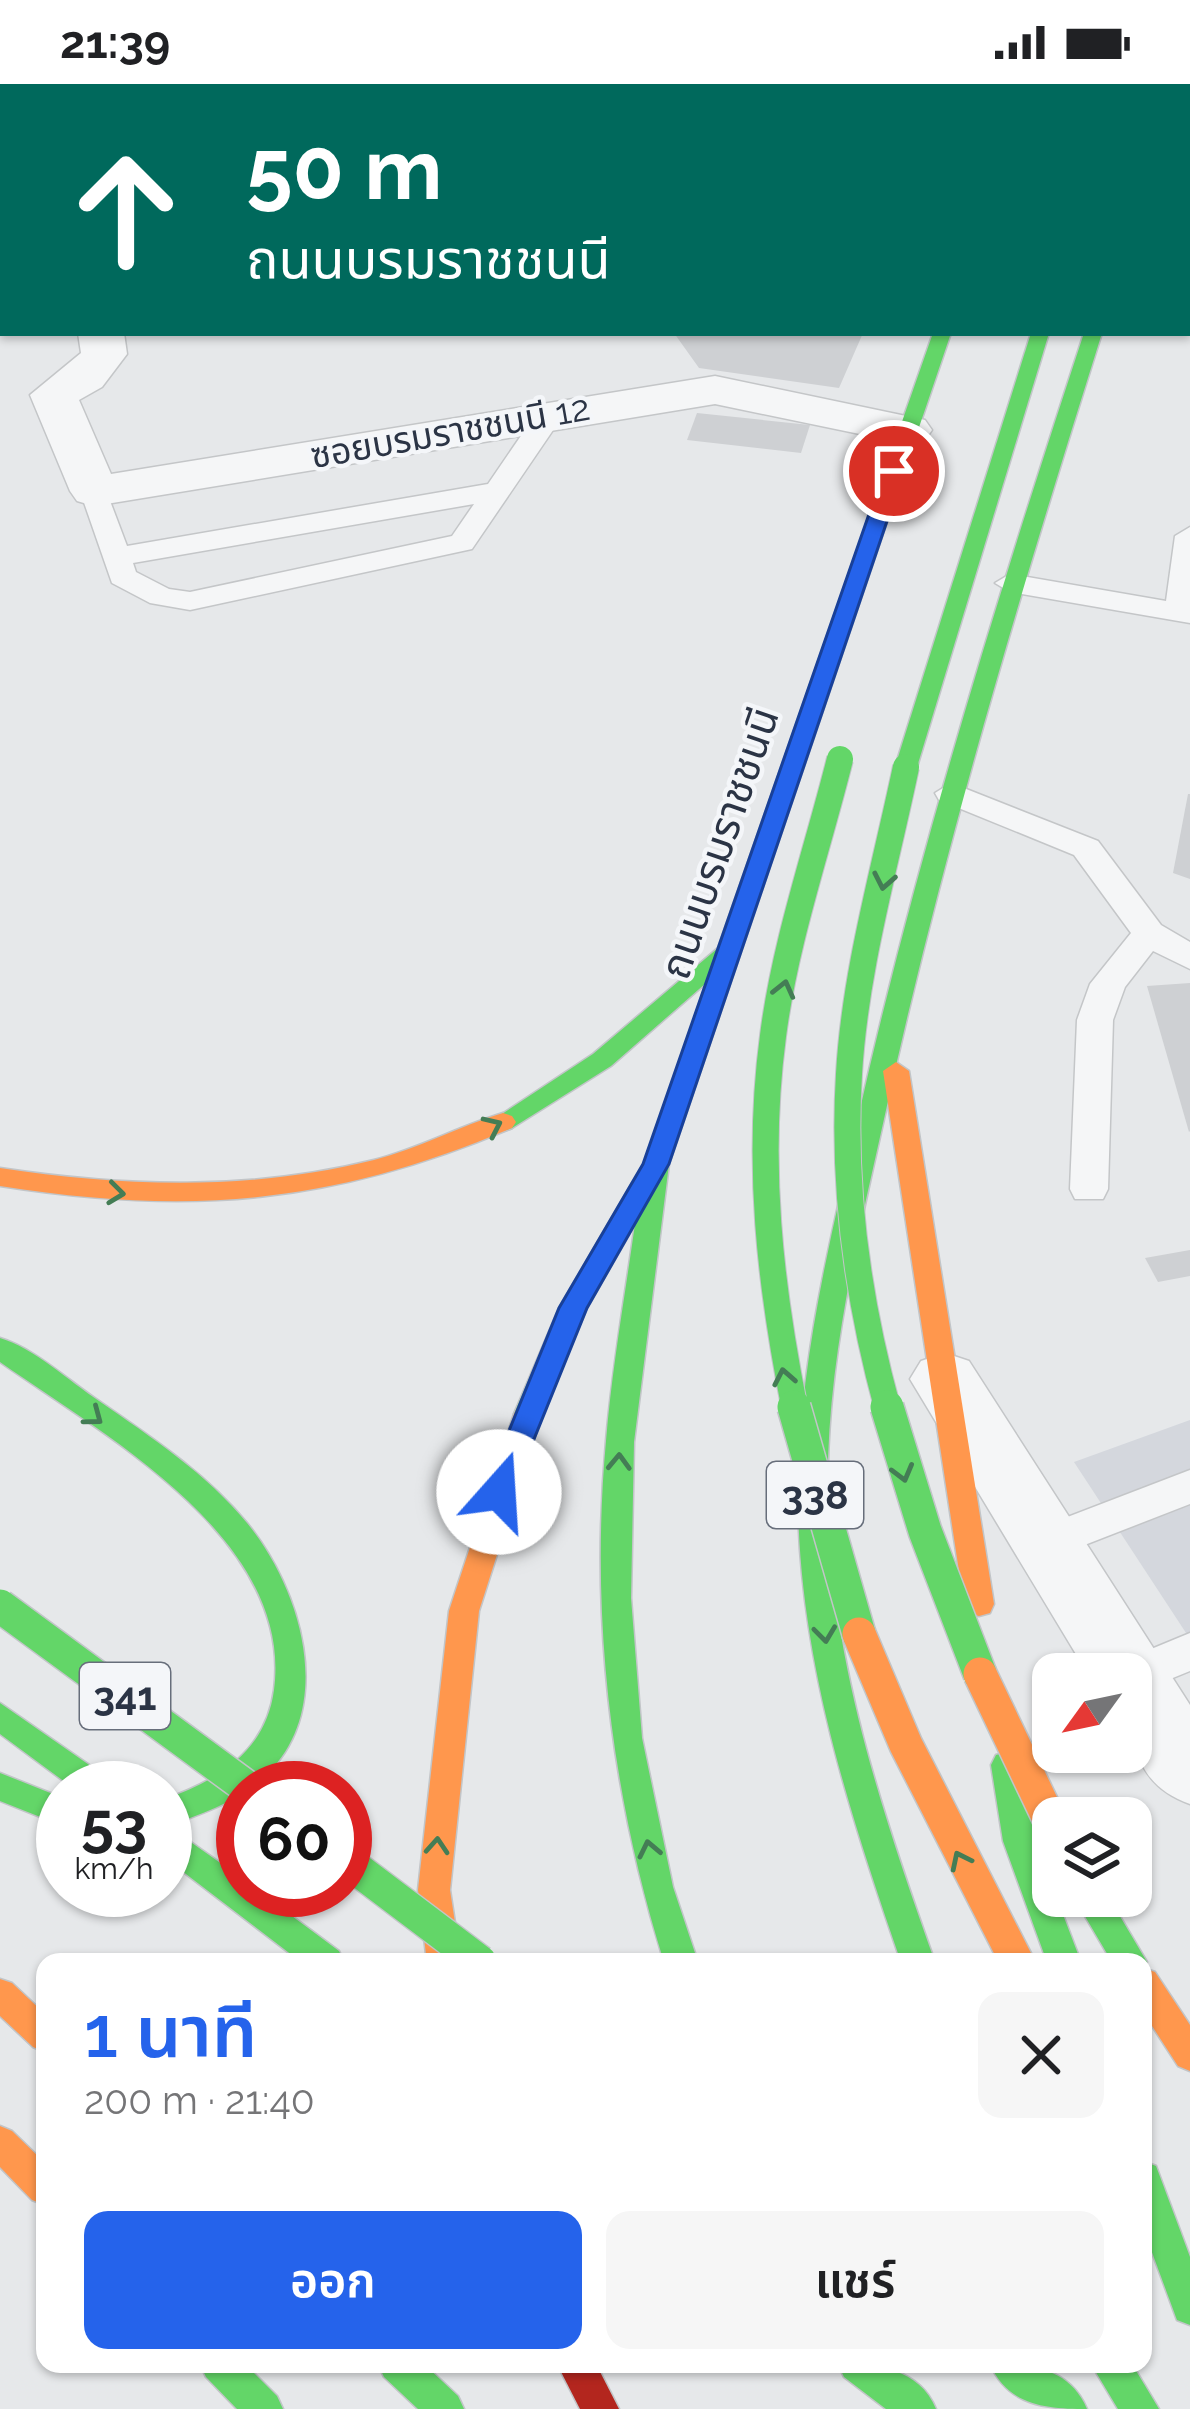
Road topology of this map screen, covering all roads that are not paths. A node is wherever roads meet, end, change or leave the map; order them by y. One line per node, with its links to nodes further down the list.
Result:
1 (101, 336): 5 (street)
2 (941, 336): 8 (main road, ถนนบรมราชชนนี)
3 (1039, 336): 38 (main road, one-way to 38, bridge)
4 (1092, 336): 13 (main road)
5 (53, 395): 6 (street); 9 (street)
6 (0, 403)
7 (550, 415): 8 (street, ซอยบรมราชชนนี 12); 9 (street, ซอยบรมราชชนนี 12); 10 (lane)
8 (908, 430): 18 (main road, ถนนบรมราชชนนี)
9 (94, 490): 12 (lane)
10 (499, 491): 12 (lane); 12 (lane)
11 (1190, 536): 14 (lane)
12 (117, 557)
13 (1010, 584): 14 (lane); 16 (main road, 338)
14 (1185, 612)
15 (848, 737): 49 (main road, one-way to 15, bridge)
16 (951, 793): 17 (lane); 20 (main road, 338)
17 (1149, 933): 19 (lane); 23 (lane)
18 (725, 953): 21 (main road, ถนนบรมราชชนนี); 22 (main road, one-way to 18)
19 (1190, 958)
20 (890, 1021): 25 (main road); 48 (main road, 338, one-way to 48)
21 (656, 1164): 45 (main road, one-way to 21); 47 (main road, ถนนบรมราชชนนี, one-way to 21)
22 (0, 1177)
23 (1090, 1189)
24 (0, 1348): 40 (main road, one-way to 40)
25 (940, 1371): 27 (street); 50 (main road)
26 (1190, 1486): 27 (lane)
27 (1046, 1543): 30 (street)
28 (0, 1606): 35 (main road, 341, bridge)
29 (1190, 1651): 31 (lane)
30 (1115, 1653)
31 (1152, 1667)
32 (1152, 1711): 36 (street)
33 (0, 1716): 34 (main road)
34 (61, 1761)
35 (216, 1765)
36 (1190, 1771)
37 (0, 1787): 39 (main road)
38 (1038, 1797)
39 (36, 1801)
40 (192, 1802)
41 (192, 1860): 44 (main road)
42 (372, 1881): 46 (main road, bridge)
43 (1103, 1917): 51 (main road)
44 (315, 1953)
45 (443, 1953)
46 (468, 1953)
47 (678, 1953)
48 (915, 1953)
49 (1012, 1953)
50 (1061, 1953)
51 (1125, 1953)
52 (0, 1994): 54 (main road)
53 (1152, 1997): 55 (main road)
54 (36, 2028)
55 (1190, 2055)
56 (0, 2143): 58 (main road)
57 (1152, 2177): 60 (main road)
58 (36, 2179)
59 (1152, 2204): 61 (main road)
60 (1190, 2232)
61 (1190, 2307)
62 (228, 2373): 69 (main road)
63 (407, 2373): 70 (main road)
64 (581, 2373): 71 (main road)
65 (858, 2373): 72 (main road)
66 (867, 2373): 73 (main road)
67 (1021, 2373): 74 (main road)
68 (1115, 2373): 75 (main road)
69 (264, 2409)
70 (445, 2409)
71 (600, 2409)
72 (873, 2409)
73 (917, 2409)
74 (1068, 2409)
75 (1140, 2409)

